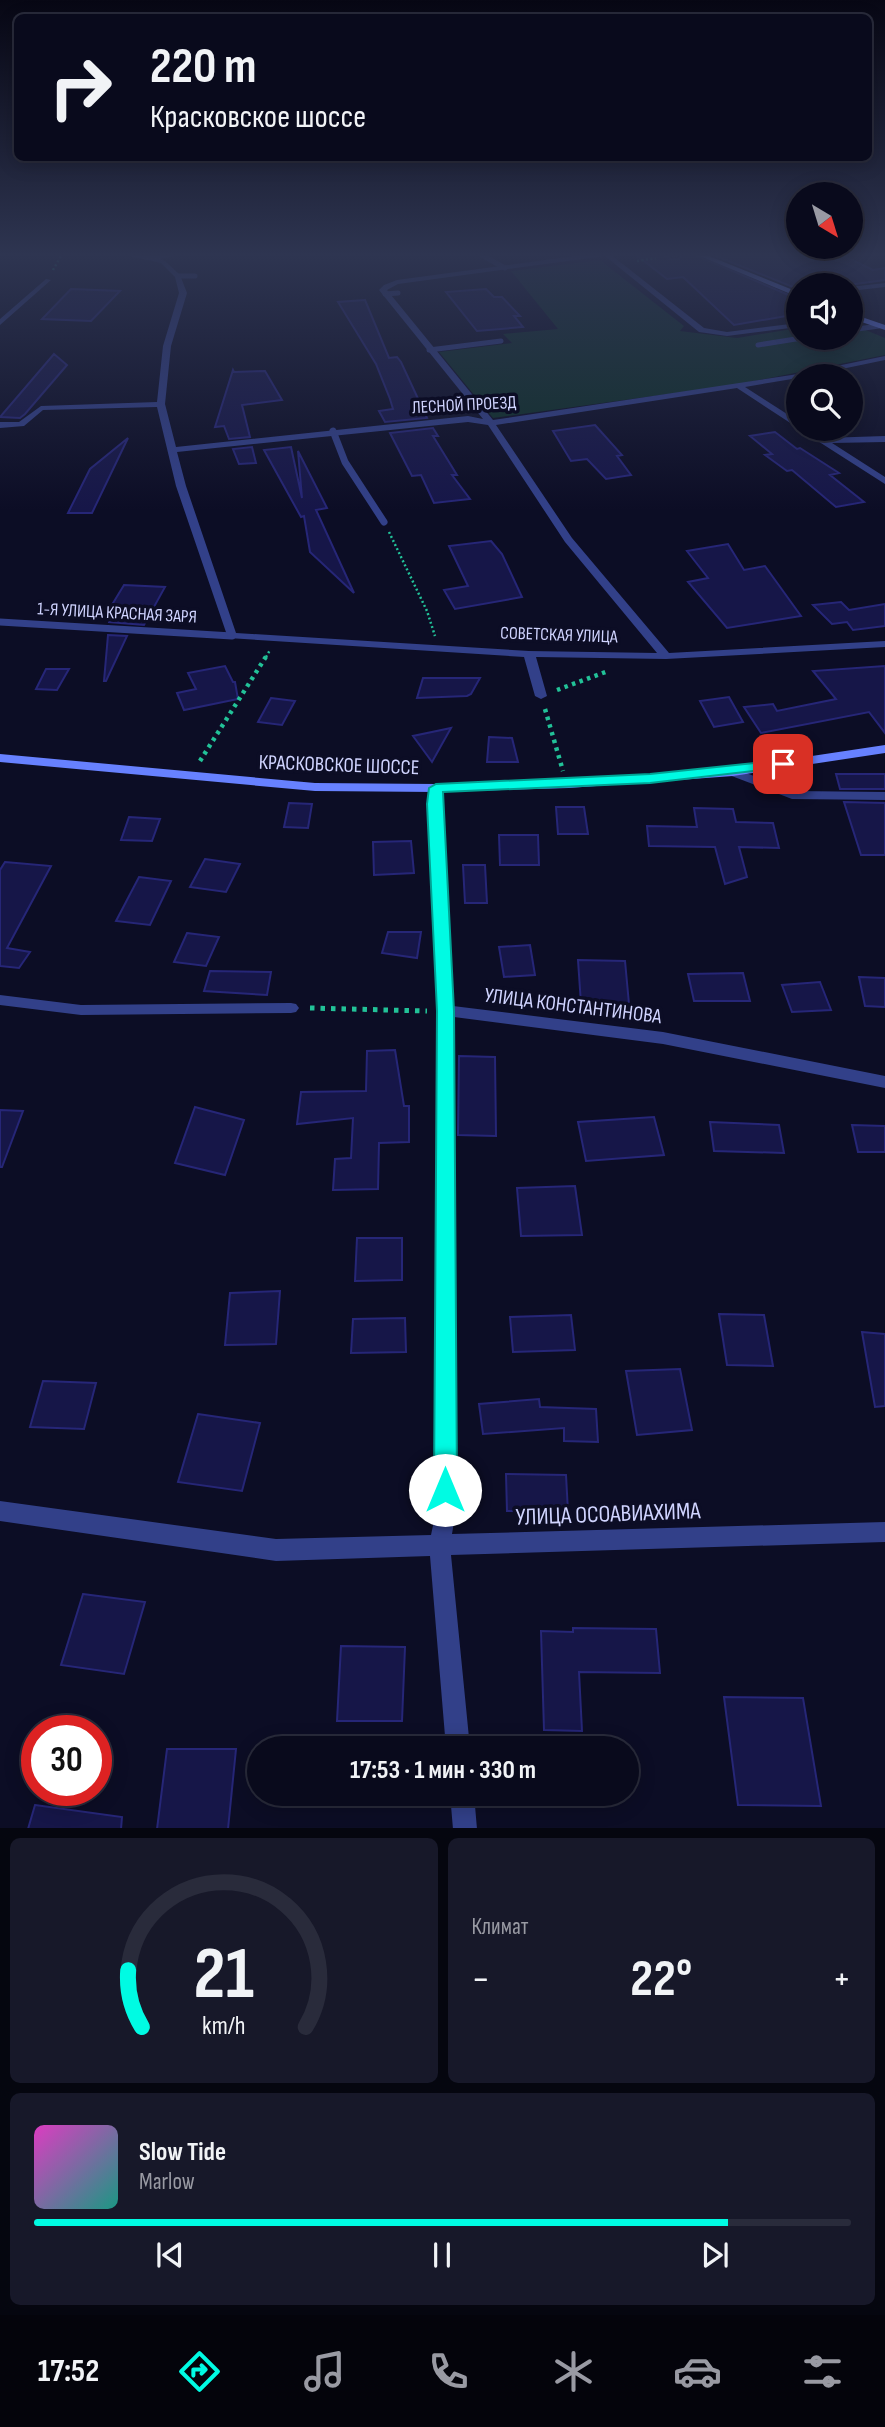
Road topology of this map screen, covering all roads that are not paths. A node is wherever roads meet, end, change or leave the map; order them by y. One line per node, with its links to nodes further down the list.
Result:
1 (169, 339): 11 (street)
2 (421, 339): 6 (street)
3 (501, 341): 6 (lane)
4 (786, 341): 5 (lane)
5 (758, 345)
6 (429, 350): 13 (street)
7 (885, 358): 8 (street, ЛЕСНОЙ ПРОЕЗД)
8 (856, 364)
9 (786, 378): 10 (street, ЛЕСНОЙ ПРОЕЗД)
10 (740, 387): 12 (street); 13 (street, ЛЕСНОЙ ПРОЕЗД)
11 (161, 404): 14 (street); 19 (street)
12 (786, 417)
13 (495, 420): 15 (street, ЛЕСНОЙ ПРОЕЗД); 26 (street)
14 (0, 425)
15 (333, 431): 19 (street, ЛЕСНОЙ ПРОЕЗД); 21 (lane)
16 (885, 439): 17 (street)
17 (863, 440)
18 (823, 441): 20 (street)
19 (173, 450): 23 (street)
20 (885, 481)
21 (384, 522)
22 (0, 622): 23 (lane, 1-Я УЛИЦА КРАСНАЯ ЗАРЯ)
23 (232, 636): 25 (street, СОВЕТСКАЯ УЛИЦА)
24 (885, 644): 26 (street, СОВЕТСКАЯ УЛИЦА)
25 (529, 654): 26 (street, СОВЕТСКАЯ УЛИЦА); 27 (street)
26 (666, 656)
27 (541, 696)
28 (885, 749): 30 (main road, КРАСКОВСКОЕ ШОССЕ)
29 (0, 758): 31 (main road, КРАСКОВСКОЕ ШОССЕ)
30 (733, 772): 31 (main road, КРАСКОВСКОЕ ШОССЕ); 32 (street)
31 (436, 788): 35 (street)
32 (885, 796)
33 (0, 1000): 34 (street)
34 (291, 1008)
35 (446, 1011): 36 (street, УЛИЦА КОНСТАНТИНОВА); 39 (street)
36 (885, 1082)
37 (0, 1511): 39 (street, УЛИЦА ОСОАВИАХИМА)
38 (885, 1532): 39 (street, УЛИЦА ОСОАВИАХИМА)
39 (440, 1546): 40 (street)
40 (457, 1736)
41 (463, 1806): 42 (street)
42 (465, 1828)

